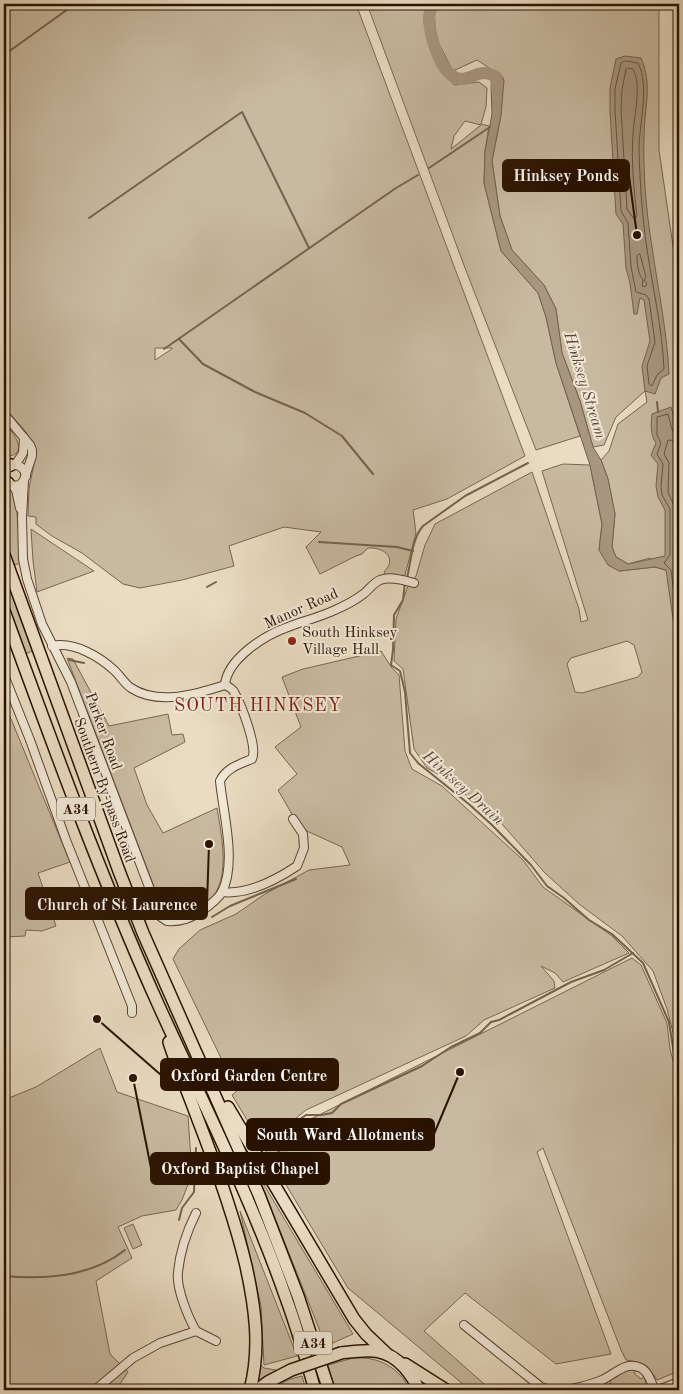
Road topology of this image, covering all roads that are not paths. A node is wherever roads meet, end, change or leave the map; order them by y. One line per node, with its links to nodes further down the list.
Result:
1 (4, 414): 2 (street)
2 (24, 438): 3 (street); 4 (street, Parker Road)
3 (10, 465): 4 (street); 5 (street)
4 (25, 478): 5 (street); 6 (street, Parker Road)
5 (8, 484): 6 (street, Parker Road)
6 (22, 517): 10 (street, Parker Road)
7 (4, 556): 17 (highway, Southern By-pass Road / A34)
8 (408, 582): 12 (street, Manor Road)
9 (4, 611): 15 (highway, A34)
10 (52, 646): 12 (street); 14 (street, Parker Road)
11 (4, 675): 16 (street)
12 (225, 685): 14 (street)
13 (295, 822): 14 (street)
14 (222, 892)
15 (158, 1004): 27 (highway); 29 (highway, A34)
16 (132, 1013)
17 (186, 1032): 22 (highway); 30 (highway, A34)
18 (196, 1213): 20 (street)
19 (464, 1325): 33 (street)
20 (196, 1331): 21 (street); 26 (street)
21 (216, 1341)
22 (386, 1353): 23 (highway); 28 (highway, bridge)
23 (397, 1359): 31 (highway); 32 (highway)
24 (602, 1380): 34 (street); 35 (street); 36 (street)
25 (679, 1382): 36 (street)
26 (95, 1390)
27 (250, 1390)
28 (258, 1390)
29 (316, 1390)
30 (329, 1390)
31 (419, 1390)
32 (446, 1390)
33 (549, 1390)
34 (568, 1390)
35 (591, 1390)
36 (657, 1390)

